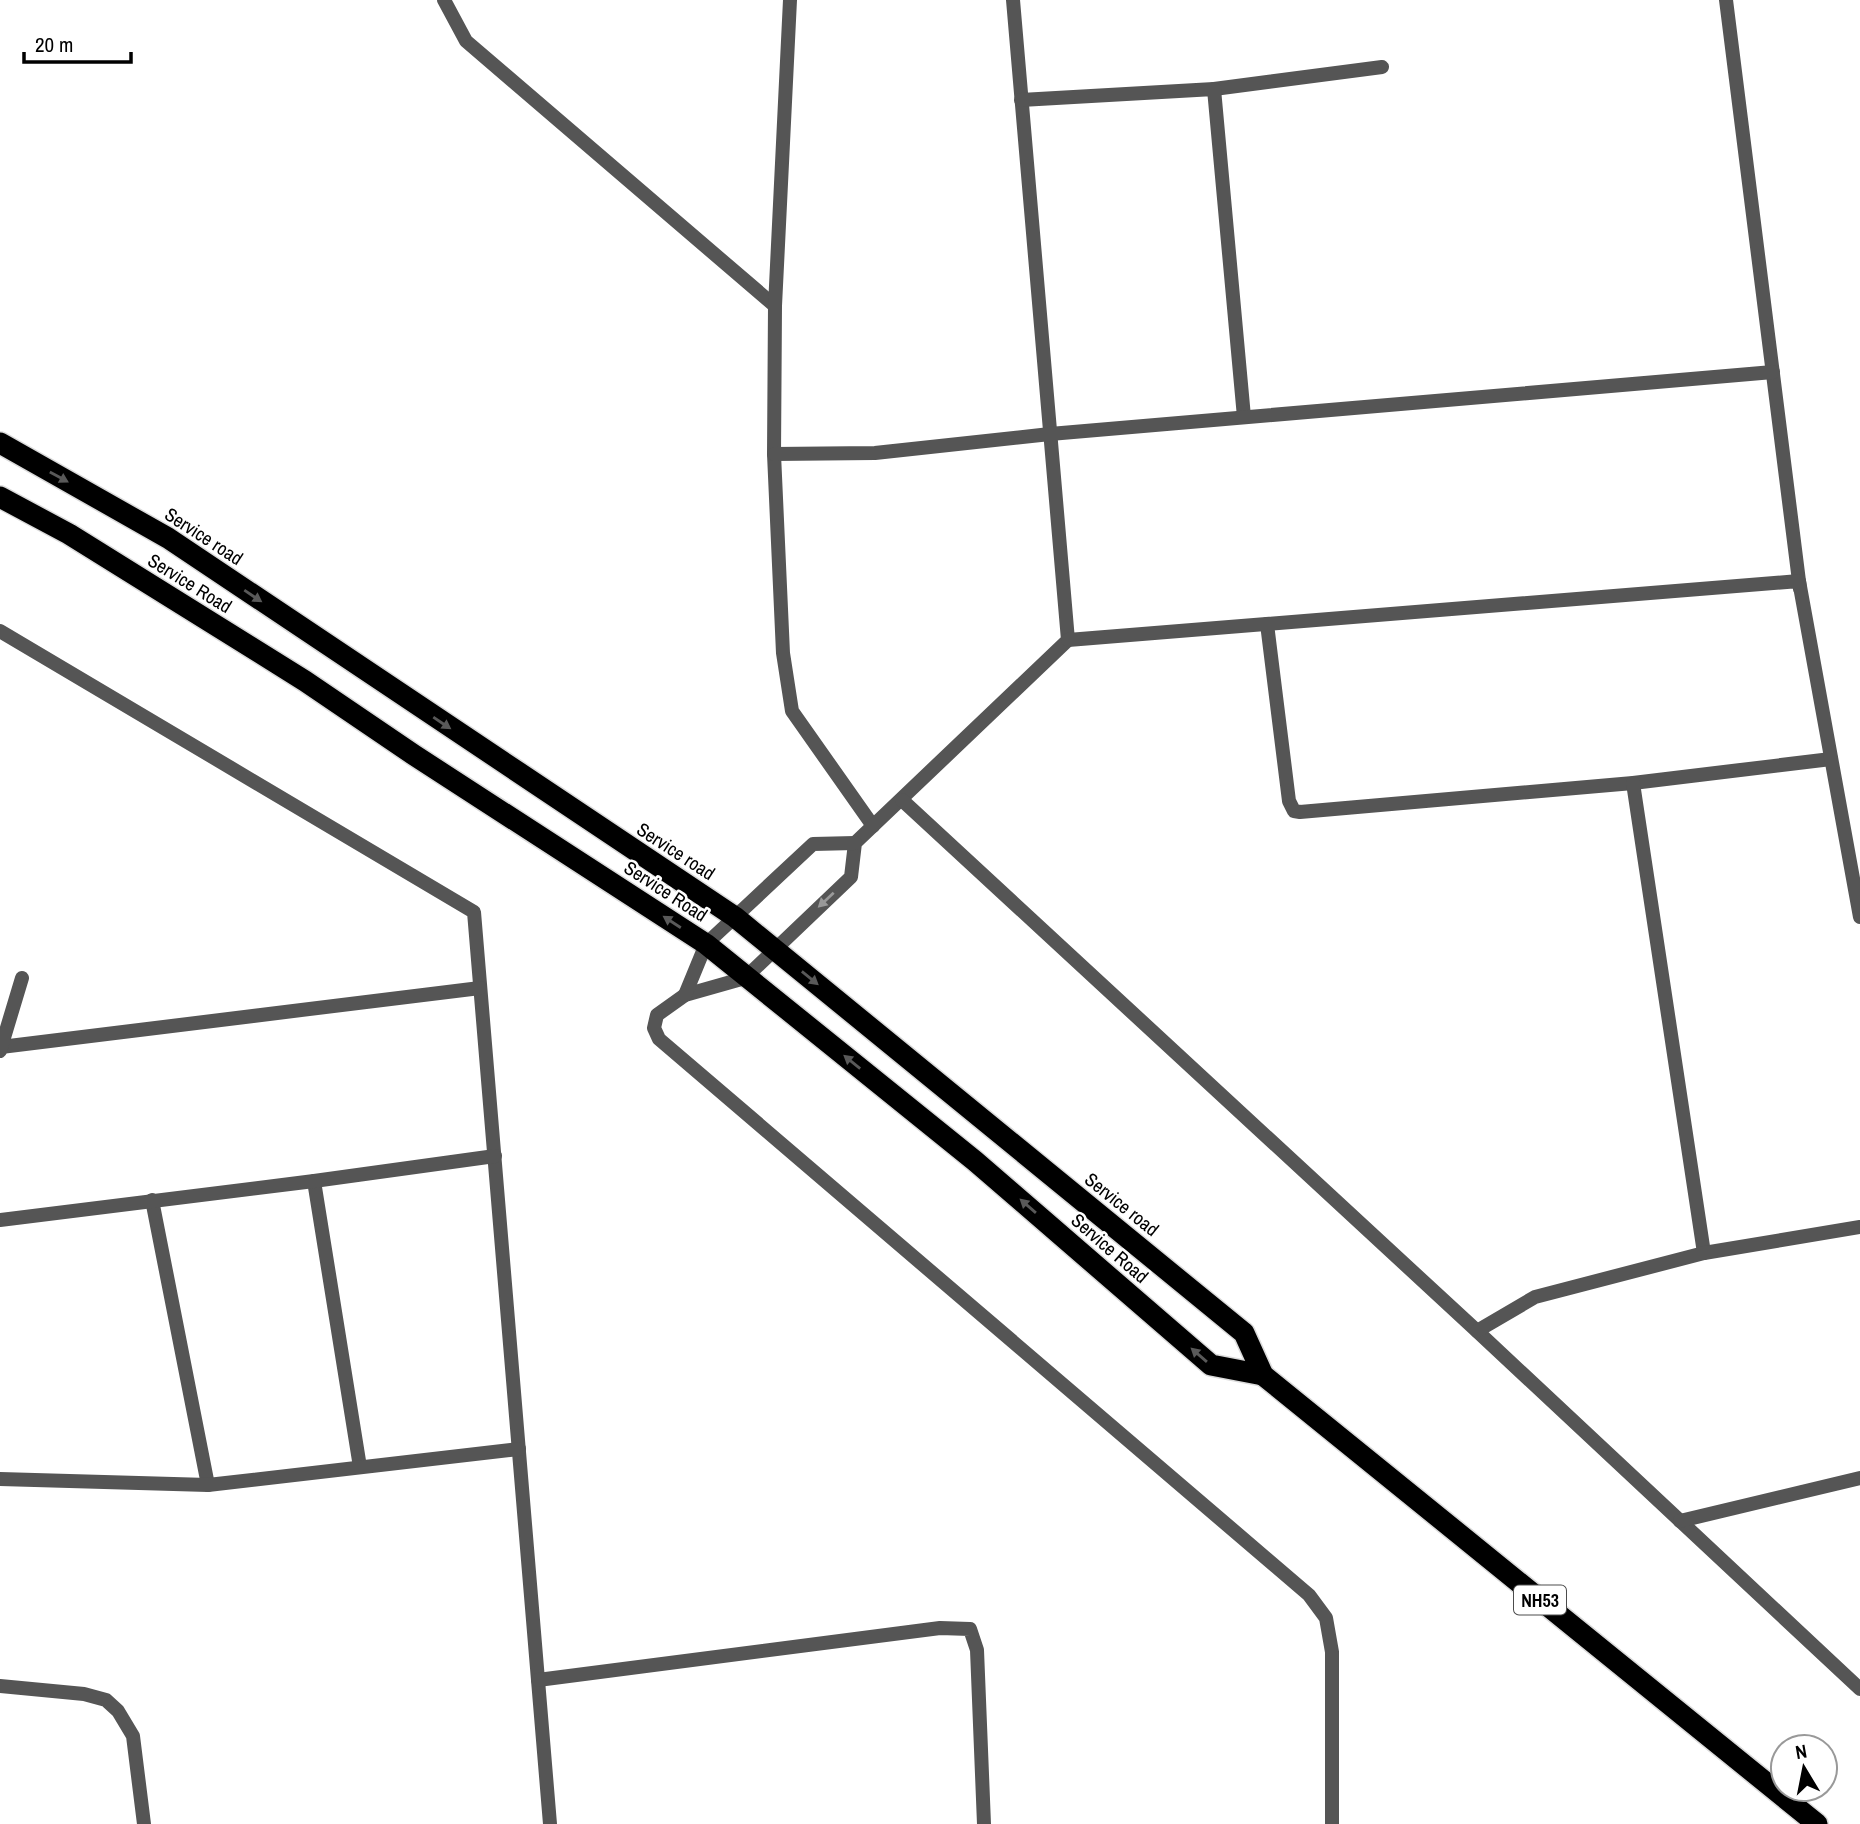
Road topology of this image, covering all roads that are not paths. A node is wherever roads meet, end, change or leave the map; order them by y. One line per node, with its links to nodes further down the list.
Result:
1 (444, 0): 8 (street)
2 (790, 0): 8 (street)
3 (1013, 0): 7 (street)
4 (1726, 0): 9 (street)
5 (1382, 67): 6 (street)
6 (1214, 89): 7 (street); 10 (street)
7 (1021, 100): 11 (street)
8 (775, 306): 13 (street)
9 (1773, 372): 10 (street); 15 (street)
10 (1244, 417): 11 (street)
11 (1050, 434): 13 (street); 18 (street)
12 (0, 443): 24 (highway, Service road, one-way to 24)
13 (774, 454): 22 (street)
14 (0, 497): 26 (highway, Service Road, one-way to 14)
15 (1802, 598): 16 (street); 19 (street)
16 (1267, 624): 18 (street); 20 (street)
17 (0, 631): 30 (street)
18 (1068, 640): 21 (street)
19 (1831, 759): 20 (street); 25 (street)
20 (1633, 783): 38 (street)
21 (902, 800): 22 (street); 39 (street)
22 (873, 826): 23 (street)
23 (855, 843): 24 (street); 27 (street, one-way to 27)
24 (735, 917): 26 (street); 27 (highway, Service road)
25 (1860, 917)
26 (706, 944): 29 (highway, Service Road); 31 (street)
27 (774, 949): 29 (street); 40 (highway, Service road, one-way to 40)
28 (22, 978): 32 (street)
29 (746, 978): 31 (street); 40 (highway, Service Road, one-way to 29)
30 (480, 988): 32 (street); 33 (street)
31 (685, 995): 53 (street)
32 (1, 1049)
33 (495, 1156): 34 (street); 41 (street)
34 (314, 1181): 35 (street); 42 (street)
35 (152, 1200): 36 (street); 45 (street)
36 (0, 1220)
37 (1860, 1227): 38 (street)
38 (1704, 1253): 39 (street)
39 (1477, 1331): 46 (street)
40 (1263, 1375): 54 (highway, NH53)
41 (519, 1449): 42 (street); 47 (street)
42 (360, 1468): 45 (street)
43 (1860, 1478): 46 (street)
44 (0, 1479): 45 (street)
45 (208, 1485)
46 (1680, 1521): 49 (street)
47 (538, 1681): 51 (street); 52 (street)
48 (0, 1686): 50 (street)
49 (1860, 1689)
50 (144, 1824)
51 (550, 1824)
52 (984, 1824)
53 (1332, 1824)
54 (1816, 1824)

